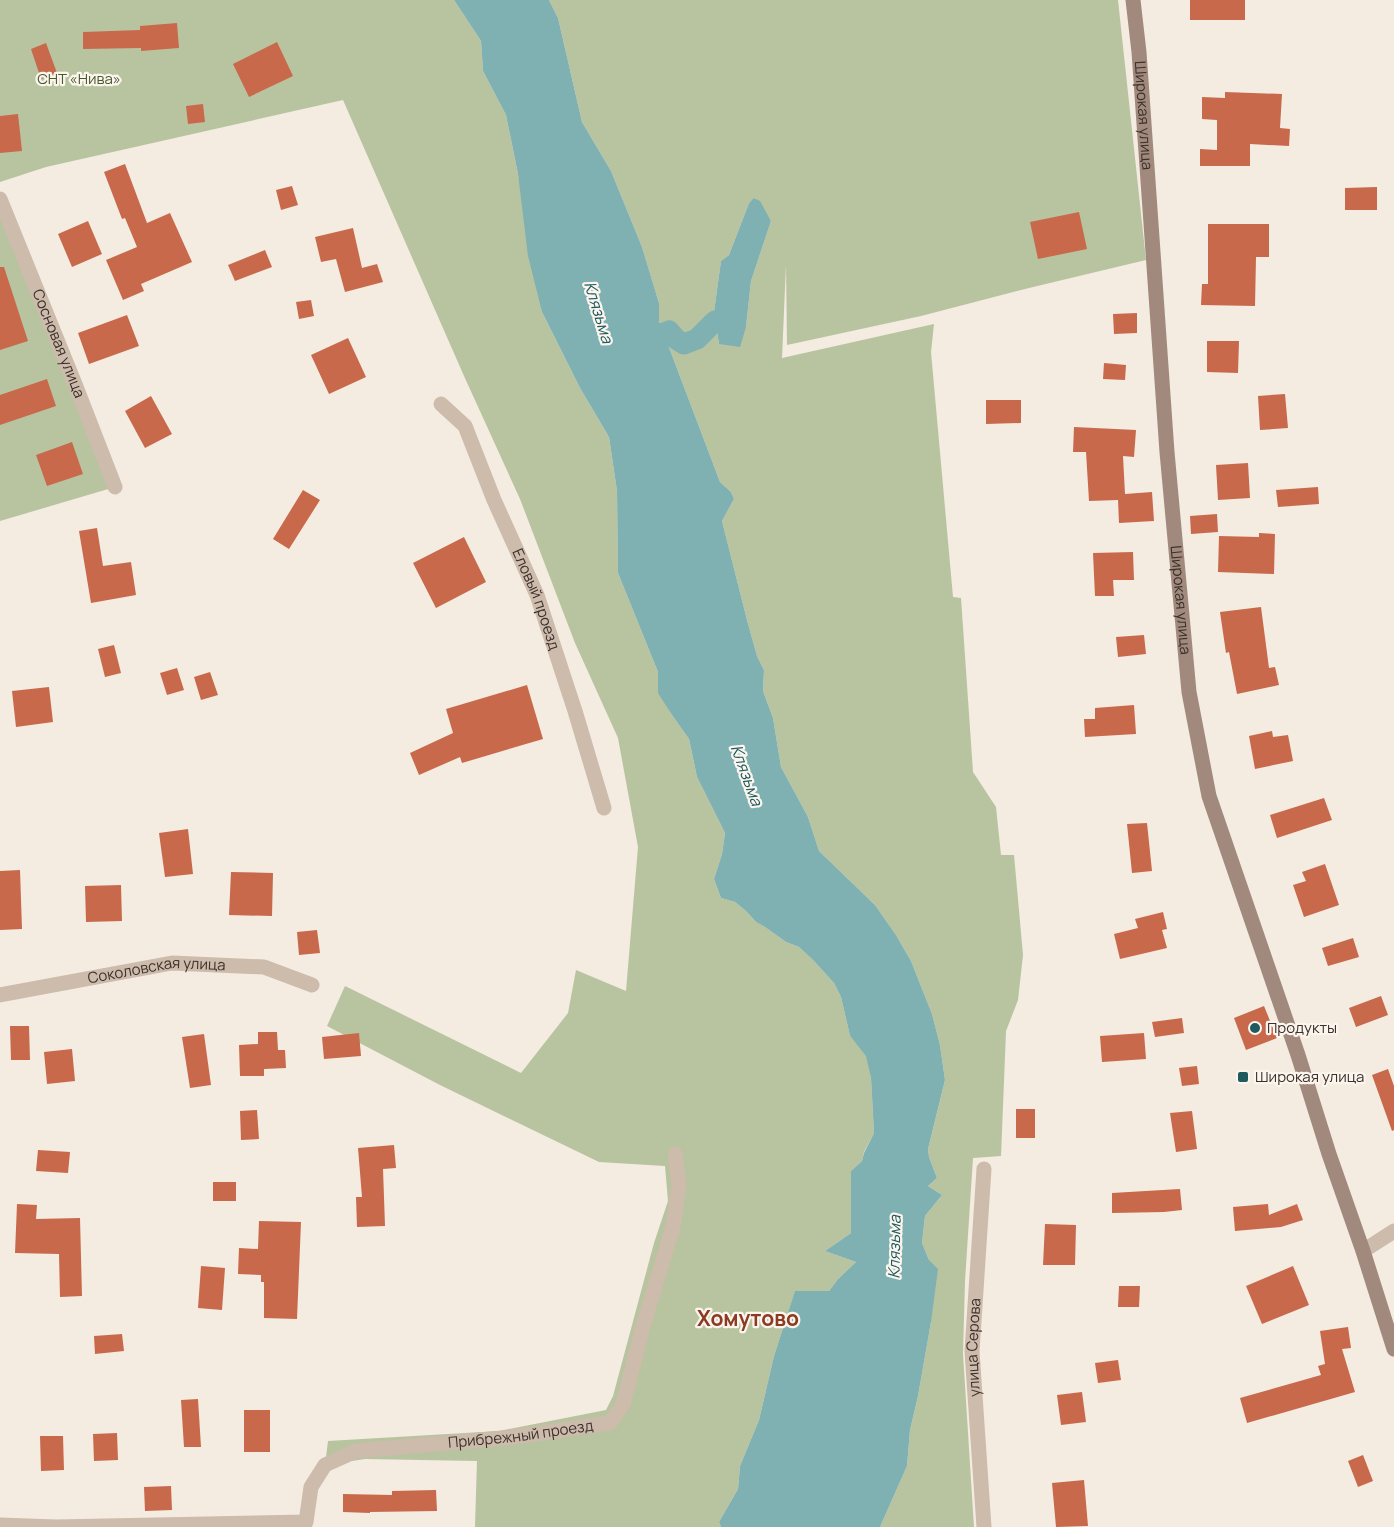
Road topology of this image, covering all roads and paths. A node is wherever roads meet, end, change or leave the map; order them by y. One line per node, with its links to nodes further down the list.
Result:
1 (1133, 0): 11 (street, Широкая улица)
2 (0, 199): 4 (street, Сосновая улица)
3 (441, 404): 5 (street, Еловый проезд)
4 (115, 487)
5 (604, 808)
6 (312, 985): 7 (street, Соколовская улица)
7 (0, 995)
8 (675, 1154): 13 (street, Прибрежный проезд)
9 (984, 1169): 14 (street, улица Серова)
10 (1394, 1231): 11 (street)
11 (1363, 1251): 12 (street, Широкая улица)
12 (1394, 1349)
13 (0, 1525)
14 (984, 1527)

